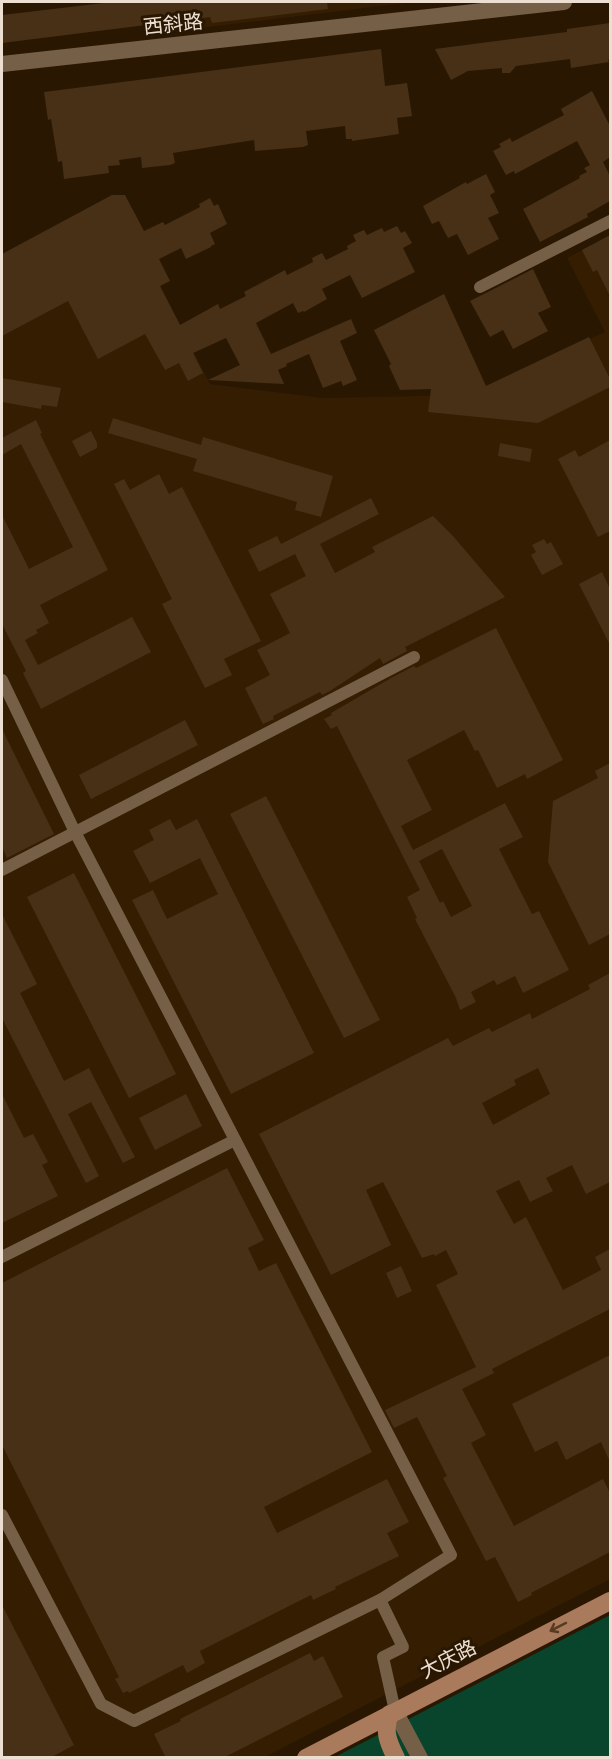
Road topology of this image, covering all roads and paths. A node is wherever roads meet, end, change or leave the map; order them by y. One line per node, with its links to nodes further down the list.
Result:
1 (564, 2): 2 (street, 西斜路)
2 (2, 64)
3 (610, 221): 4 (street)
4 (480, 287)
5 (414, 657): 7 (street)
6 (2, 680): 7 (street)
7 (75, 832): 8 (street); 9 (street)
8 (2, 870)
9 (235, 1140): 10 (street); 12 (street)
10 (2, 1257)
11 (2, 1515): 12 (street)
12 (380, 1600): 14 (street)
13 (610, 1601): 14 (main road, 大庆路, one-way to 14)
14 (393, 1712): 15 (main road, 大庆路); 18 (main road); 19 (street)
15 (353, 1733): 16 (main road, 大庆路); 17 (main road)
16 (306, 1758)
17 (388, 1758)
18 (396, 1758)
19 (420, 1758)

